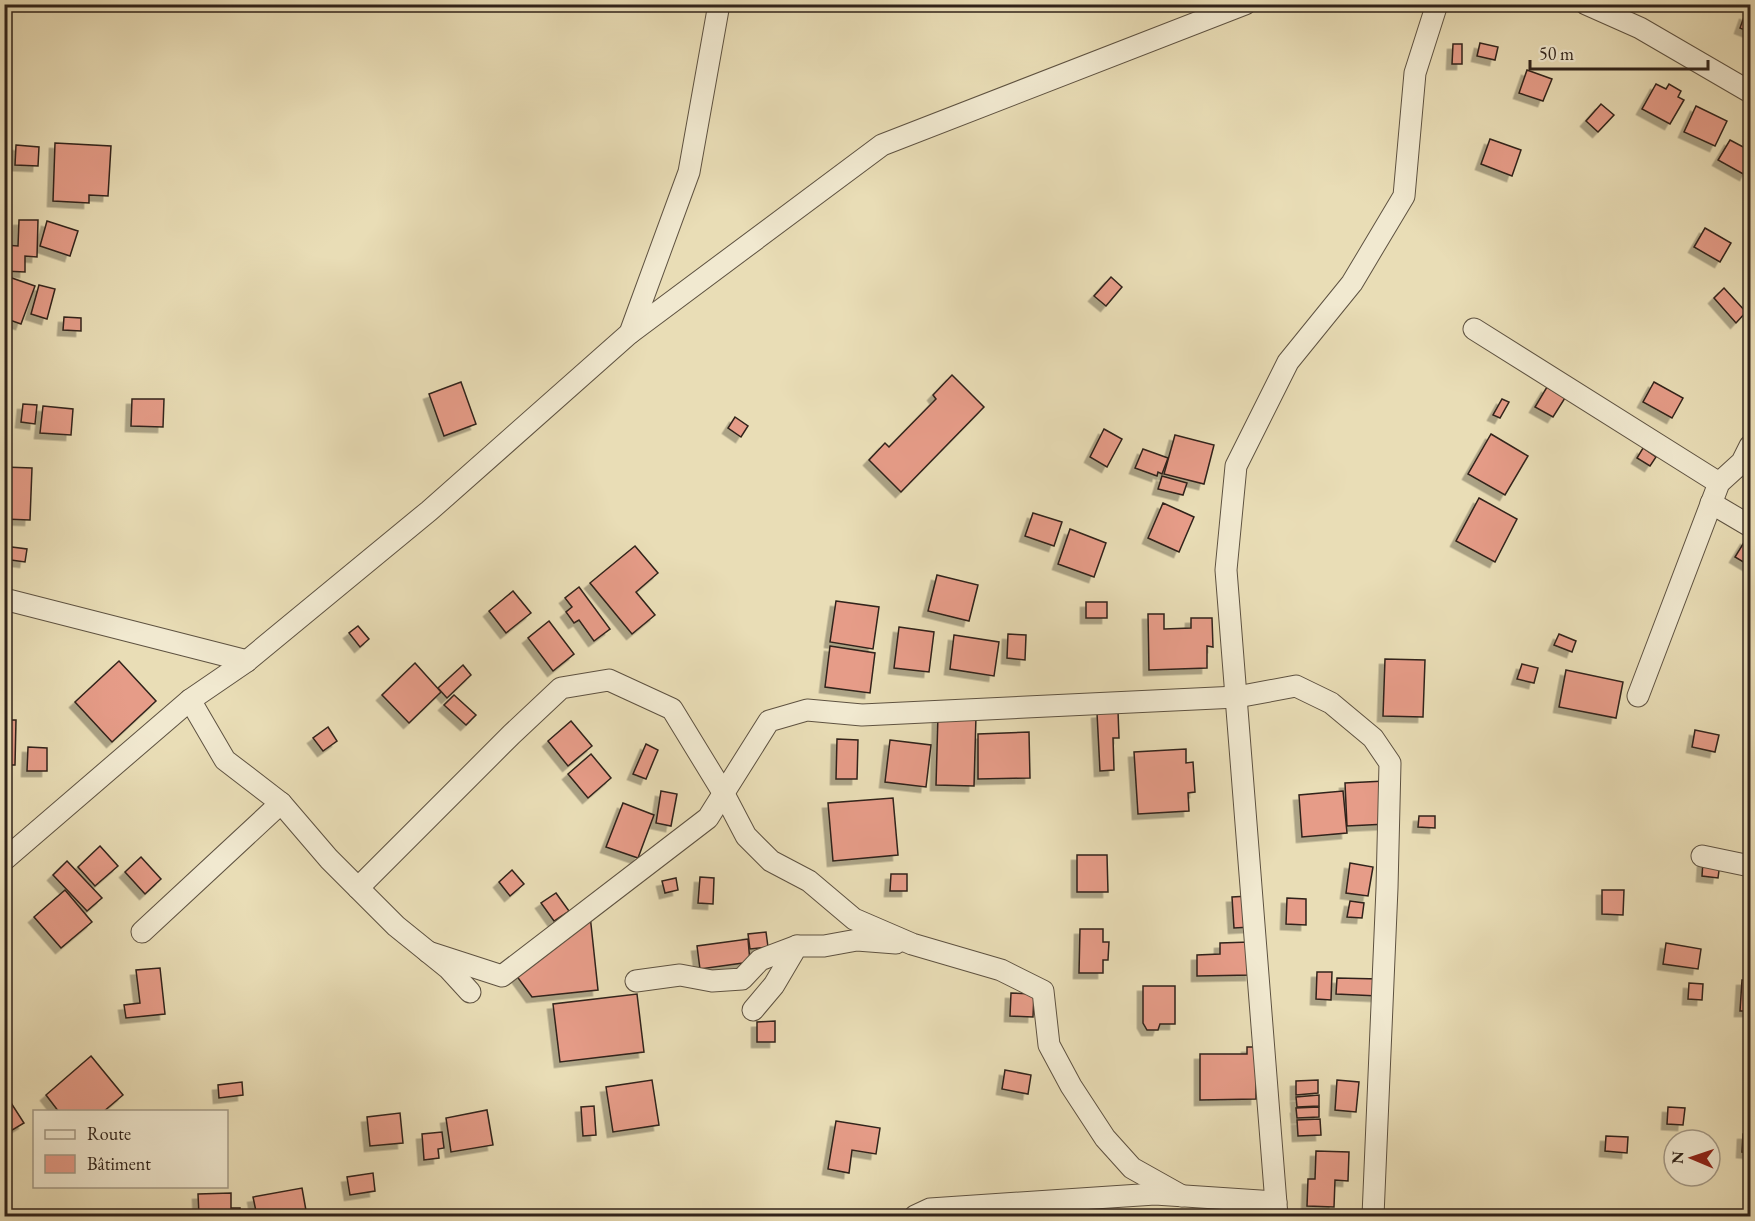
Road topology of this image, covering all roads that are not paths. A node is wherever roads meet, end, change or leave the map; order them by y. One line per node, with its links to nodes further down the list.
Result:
1 (719, 4): 7 (street)
2 (1245, 4): 7 (street)
3 (1437, 4): 14 (street)
4 (1586, 4): 5 (street)
5 (1750, 92)
6 (1474, 329): 9 (street)
7 (630, 333): 12 (street)
8 (1750, 446): 9 (street)
9 (1715, 493): 10 (street); 13 (street)
10 (1750, 526)
11 (4, 598): 12 (street)
12 (247, 661): 15 (street)
13 (1638, 696)
14 (1237, 697): 16 (street); 31 (street); 33 (street)
15 (190, 700): 17 (street); 19 (street)
16 (724, 794): 21 (street); 23 (street); 25 (street)
17 (280, 803): 21 (street); 22 (street)
18 (1702, 856): 20 (street)
19 (4, 860)
20 (1750, 866)
21 (358, 888): 25 (street)
22 (142, 932)
23 (912, 944): 24 (street); 29 (street)
24 (797, 946): 26 (street); 28 (street)
25 (428, 952): 27 (street)
26 (636, 981)
27 (470, 993)
28 (753, 1010)
29 (1182, 1196): 30 (street); 31 (street)
30 (1028, 1209): 32 (street)
31 (1276, 1209)
32 (915, 1216)
33 (1373, 1216)

